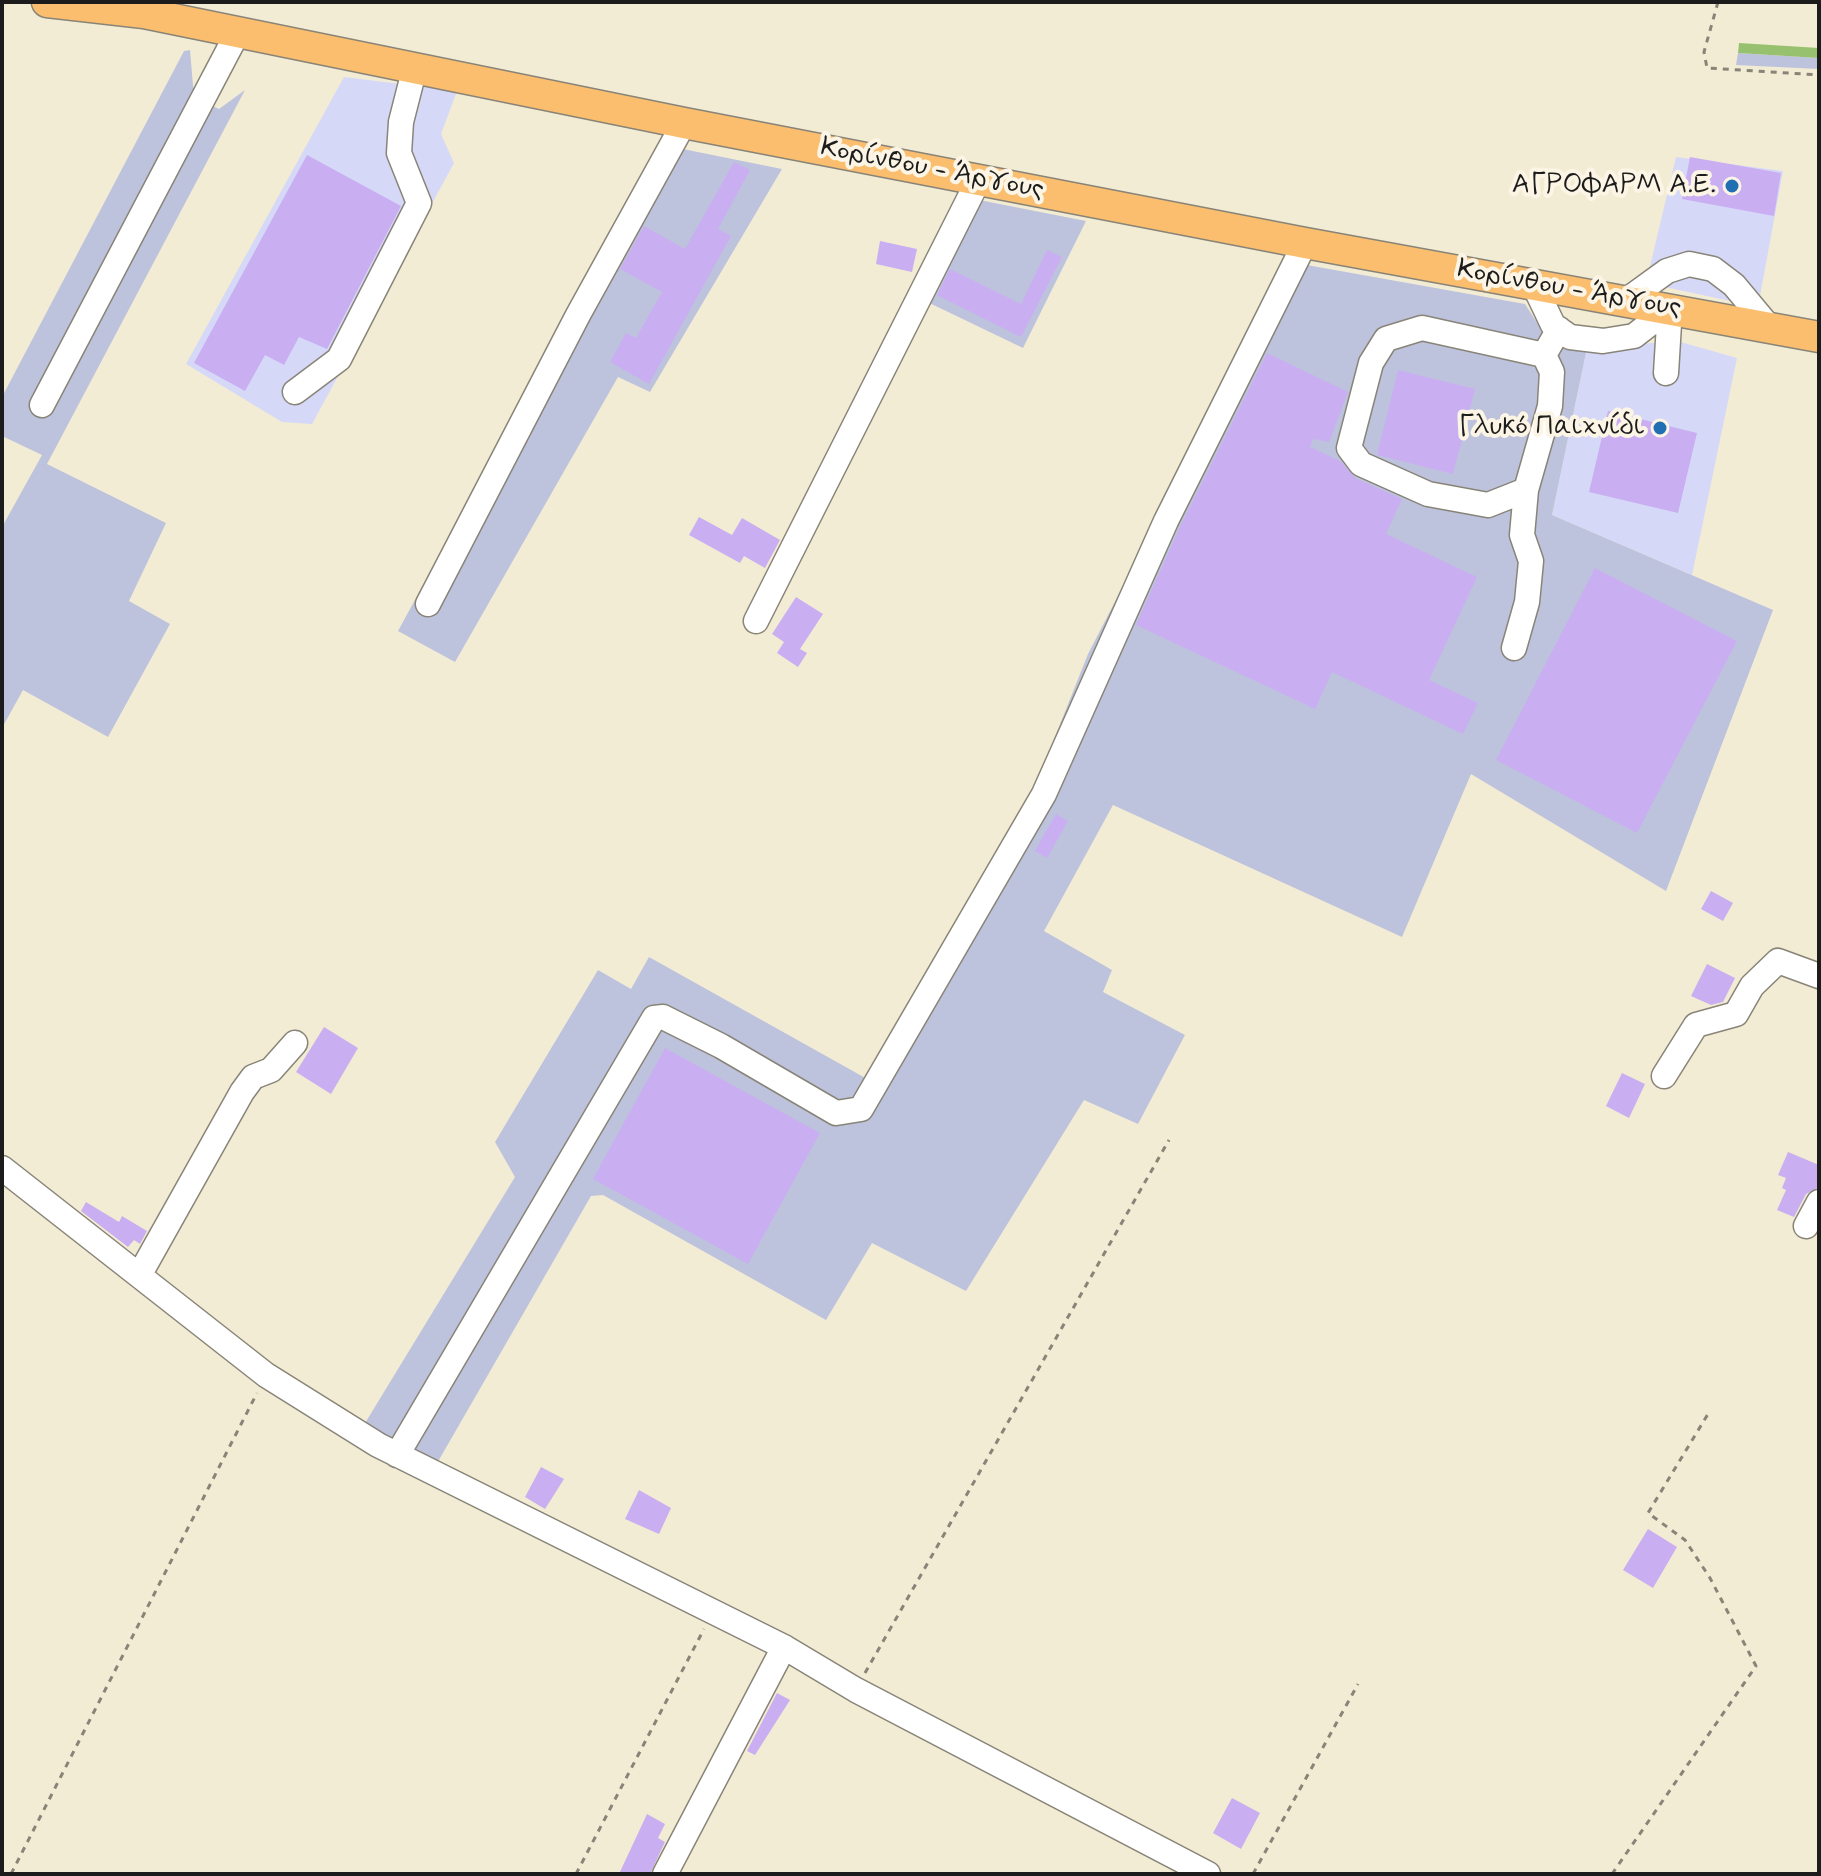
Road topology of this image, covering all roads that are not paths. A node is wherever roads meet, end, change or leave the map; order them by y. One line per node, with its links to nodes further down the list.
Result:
1 (47, 2): 2 (main road, Κορίνθου - Άργους)
2 (238, 32): 3 (main road, Κορίνθου - Άργους); 16 (street)
3 (415, 67): 4 (main road, Κορίνθου - Άργους); 15 (street)
4 (684, 123): 5 (main road, Κορίνθου - Άργους); 18 (street)
5 (979, 179): 6 (main road, Κορίνθου - Άργους); 19 (street)
6 (1305, 243): 7 (main road, Κορίνθου - Άργους); 28 (street)
7 (1533, 283): 8 (main road, Κορίνθου - Άργους); 11 (street)
8 (1627, 300): 9 (main road, Κορίνθου - Άργους); 10 (street)
9 (1670, 308): 10 (main road, Κορίνθου - Άργους); 11 (street); 14 (street)
10 (1769, 327): 12 (main road, Κορίνθου - Άργους)
11 (1559, 329): 13 (street)
12 (1819, 337)
13 (1544, 355): 17 (street); 17 (street)
14 (1666, 373)
15 (295, 392)
16 (42, 405)
17 (1526, 490): 20 (street)
18 (428, 604)
19 (756, 621)
20 (1514, 648)
21 (1819, 976): 23 (street)
22 (295, 1043): 27 (street)
23 (1664, 1076)
24 (2, 1168): 27 (street)
25 (1819, 1202): 26 (street)
26 (1806, 1226)
27 (140, 1274): 28 (street)
28 (397, 1455): 29 (street)
29 (784, 1647): 30 (street); 31 (street)
30 (665, 1874)
31 (1208, 1874)

